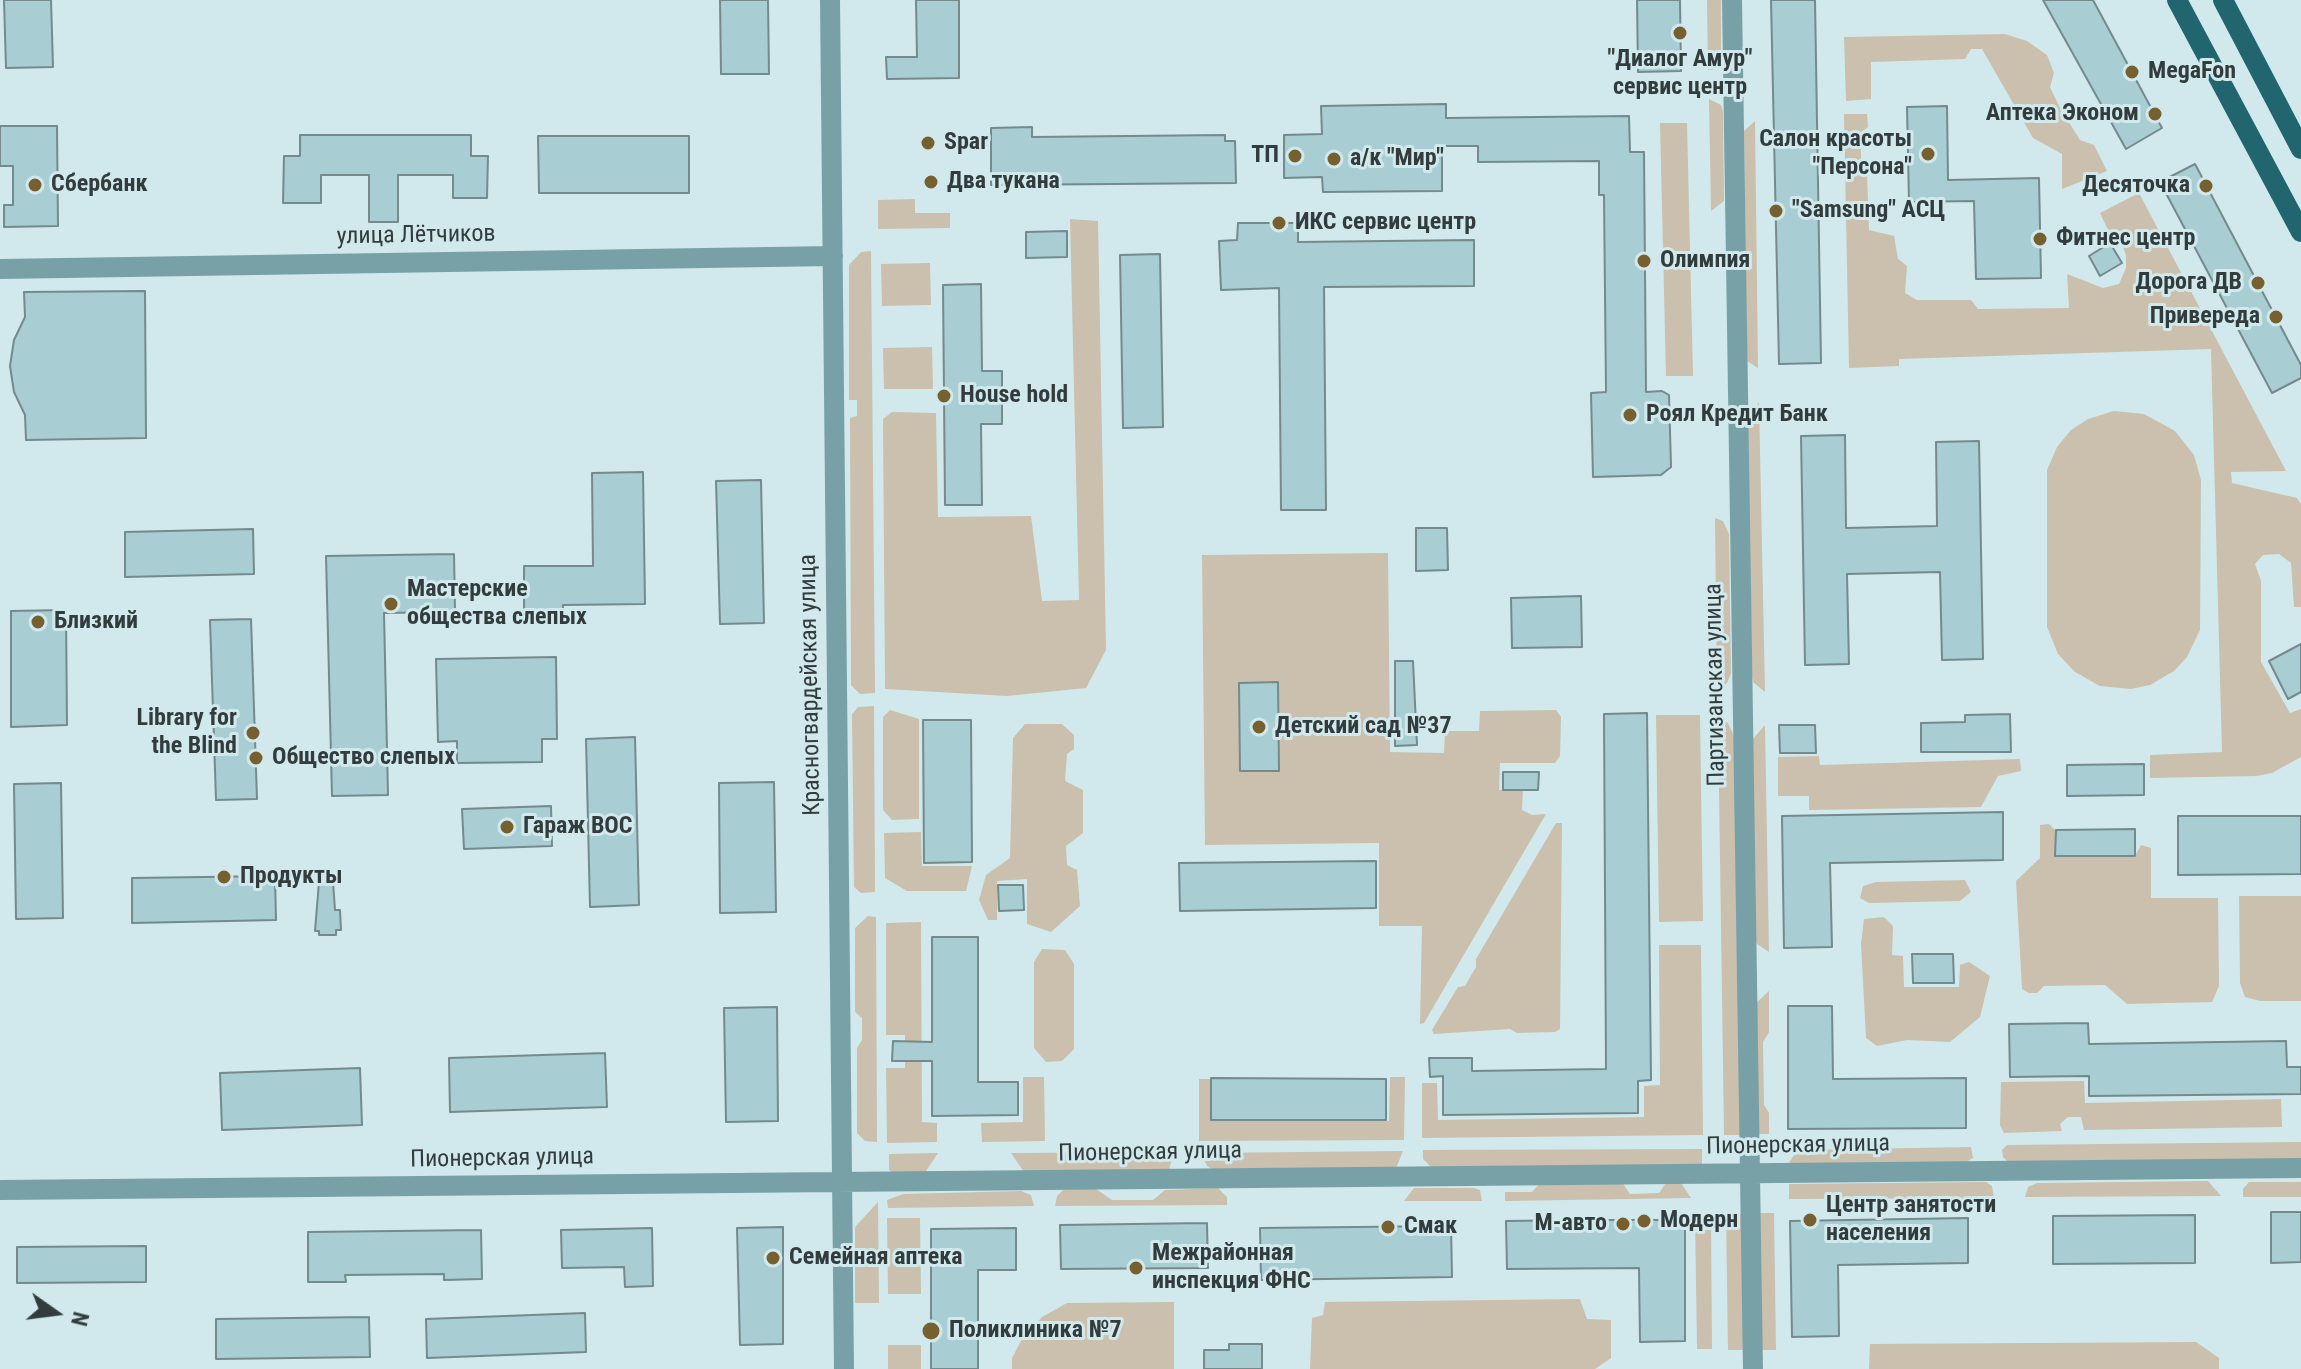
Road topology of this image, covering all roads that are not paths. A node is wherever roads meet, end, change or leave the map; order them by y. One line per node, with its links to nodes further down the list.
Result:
1 (830, 0): 7 (street, Красногвардейская улица)
2 (1732, 0): 10 (street, Партизанская улица)
3 (2177, 0): 6 (main road)
4 (2223, 0): 5 (main road)
5 (2301, 149)
6 (2301, 232)
7 (833, 256): 8 (street, улица Лётчиков); 11 (street, Красногвардейская улица)
8 (0, 269)
9 (2301, 1168): 10 (street, Пионерская улица)
10 (1750, 1173): 11 (street, Пионерская улица); 14 (street, Партизанская улица)
11 (842, 1182): 12 (street, Пионерская улица); 13 (street, Красногвардейская улица)
12 (0, 1190)
13 (844, 1369)
14 (1753, 1369)

